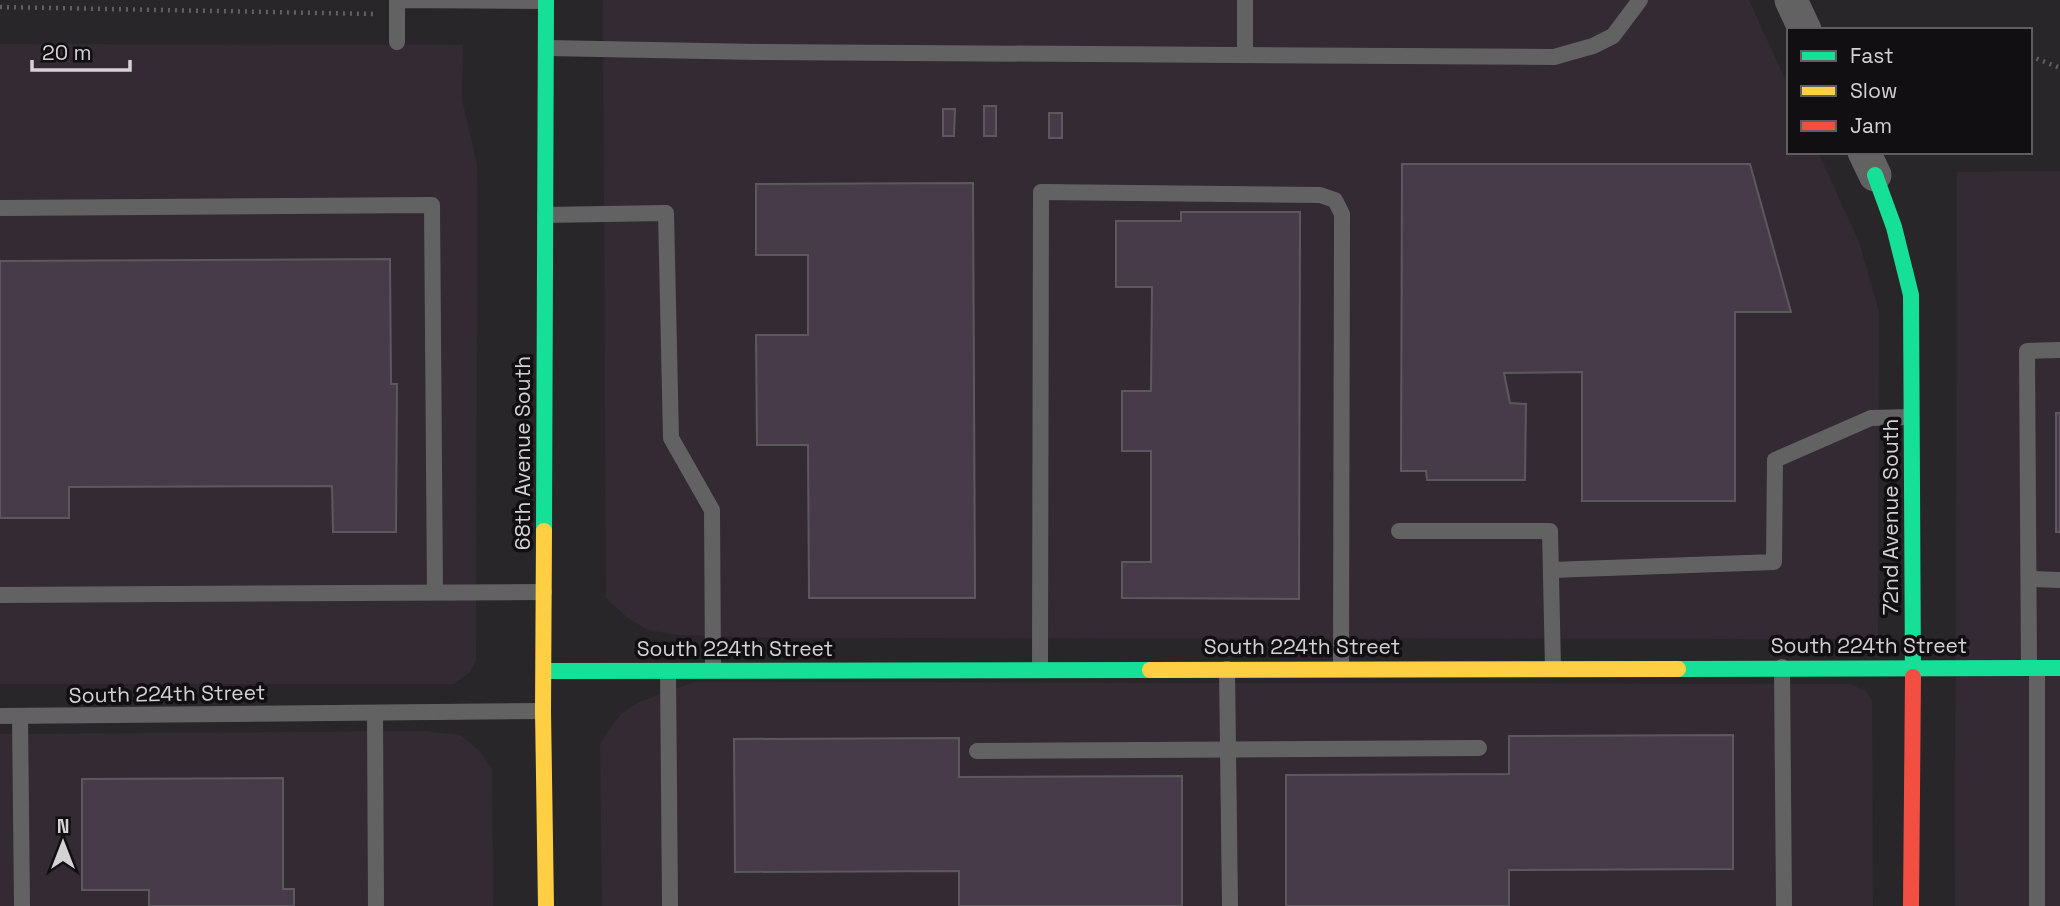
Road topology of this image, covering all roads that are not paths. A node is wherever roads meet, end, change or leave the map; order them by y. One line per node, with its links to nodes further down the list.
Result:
1 (546, 0): 6 (lane); 7 (street, 68th Avenue South)
2 (1245, 0): 8 (lane)
3 (1640, 0): 8 (lane)
4 (1791, 0): 5 (street)
5 (1804, 28)
6 (397, 42)
7 (546, 48): 8 (lane); 11 (street, 68th Avenue South)
8 (1245, 55)
9 (1869, 164): 13 (street, 72nd Avenue South)
10 (0, 208): 18 (lane)
11 (545, 215): 19 (street, 68th Avenue South); 29 (lane)
12 (2060, 350): 16 (lane)
13 (1912, 417): 15 (lane); 21 (street, 72nd Avenue South)
14 (1399, 531): 15 (lane)
15 (1551, 570): 24 (lane)
16 (2029, 579): 17 (lane); 25 (lane)
17 (2060, 580)
18 (435, 592): 19 (lane); 20 (lane)
19 (544, 592): 30 (street, 68th Avenue South)
20 (0, 595)
21 (1913, 666): 22 (street, South 224th Street); 25 (street, South 224th Street); 45 (street, 72nd Avenue South)
22 (1782, 667): 24 (street, South 224th Street); 44 (lane)
23 (1341, 668): 24 (street, South 224th Street); 27 (lane); 28 (street, South 224th Street)
24 (1553, 668)
25 (2033, 668): 26 (street, South 224th Street); 46 (lane)
26 (2060, 668)
27 (1040, 669): 28 (street, South 224th Street); 29 (street, South 224th Street)
28 (1227, 669): 37 (lane)
29 (713, 670): 31 (street, South 224th Street)
30 (544, 671): 31 (street, South 224th Street); 32 (street, 68th Avenue South)
31 (668, 671): 42 (lane)
32 (543, 711): 33 (lane, South 224th Street); 41 (street, 68th Avenue South)
33 (375, 713): 35 (lane, South 224th Street); 40 (lane)
34 (0, 716): 35 (lane, South 224th Street)
35 (20, 716): 39 (lane)
36 (1479, 748): 37 (lane)
37 (1228, 750): 38 (lane); 43 (lane)
38 (977, 751)
39 (22, 906)
40 (376, 906)
41 (546, 906)
42 (670, 906)
43 (1230, 906)
44 (1784, 906)
45 (1911, 906)
46 (2038, 906)

